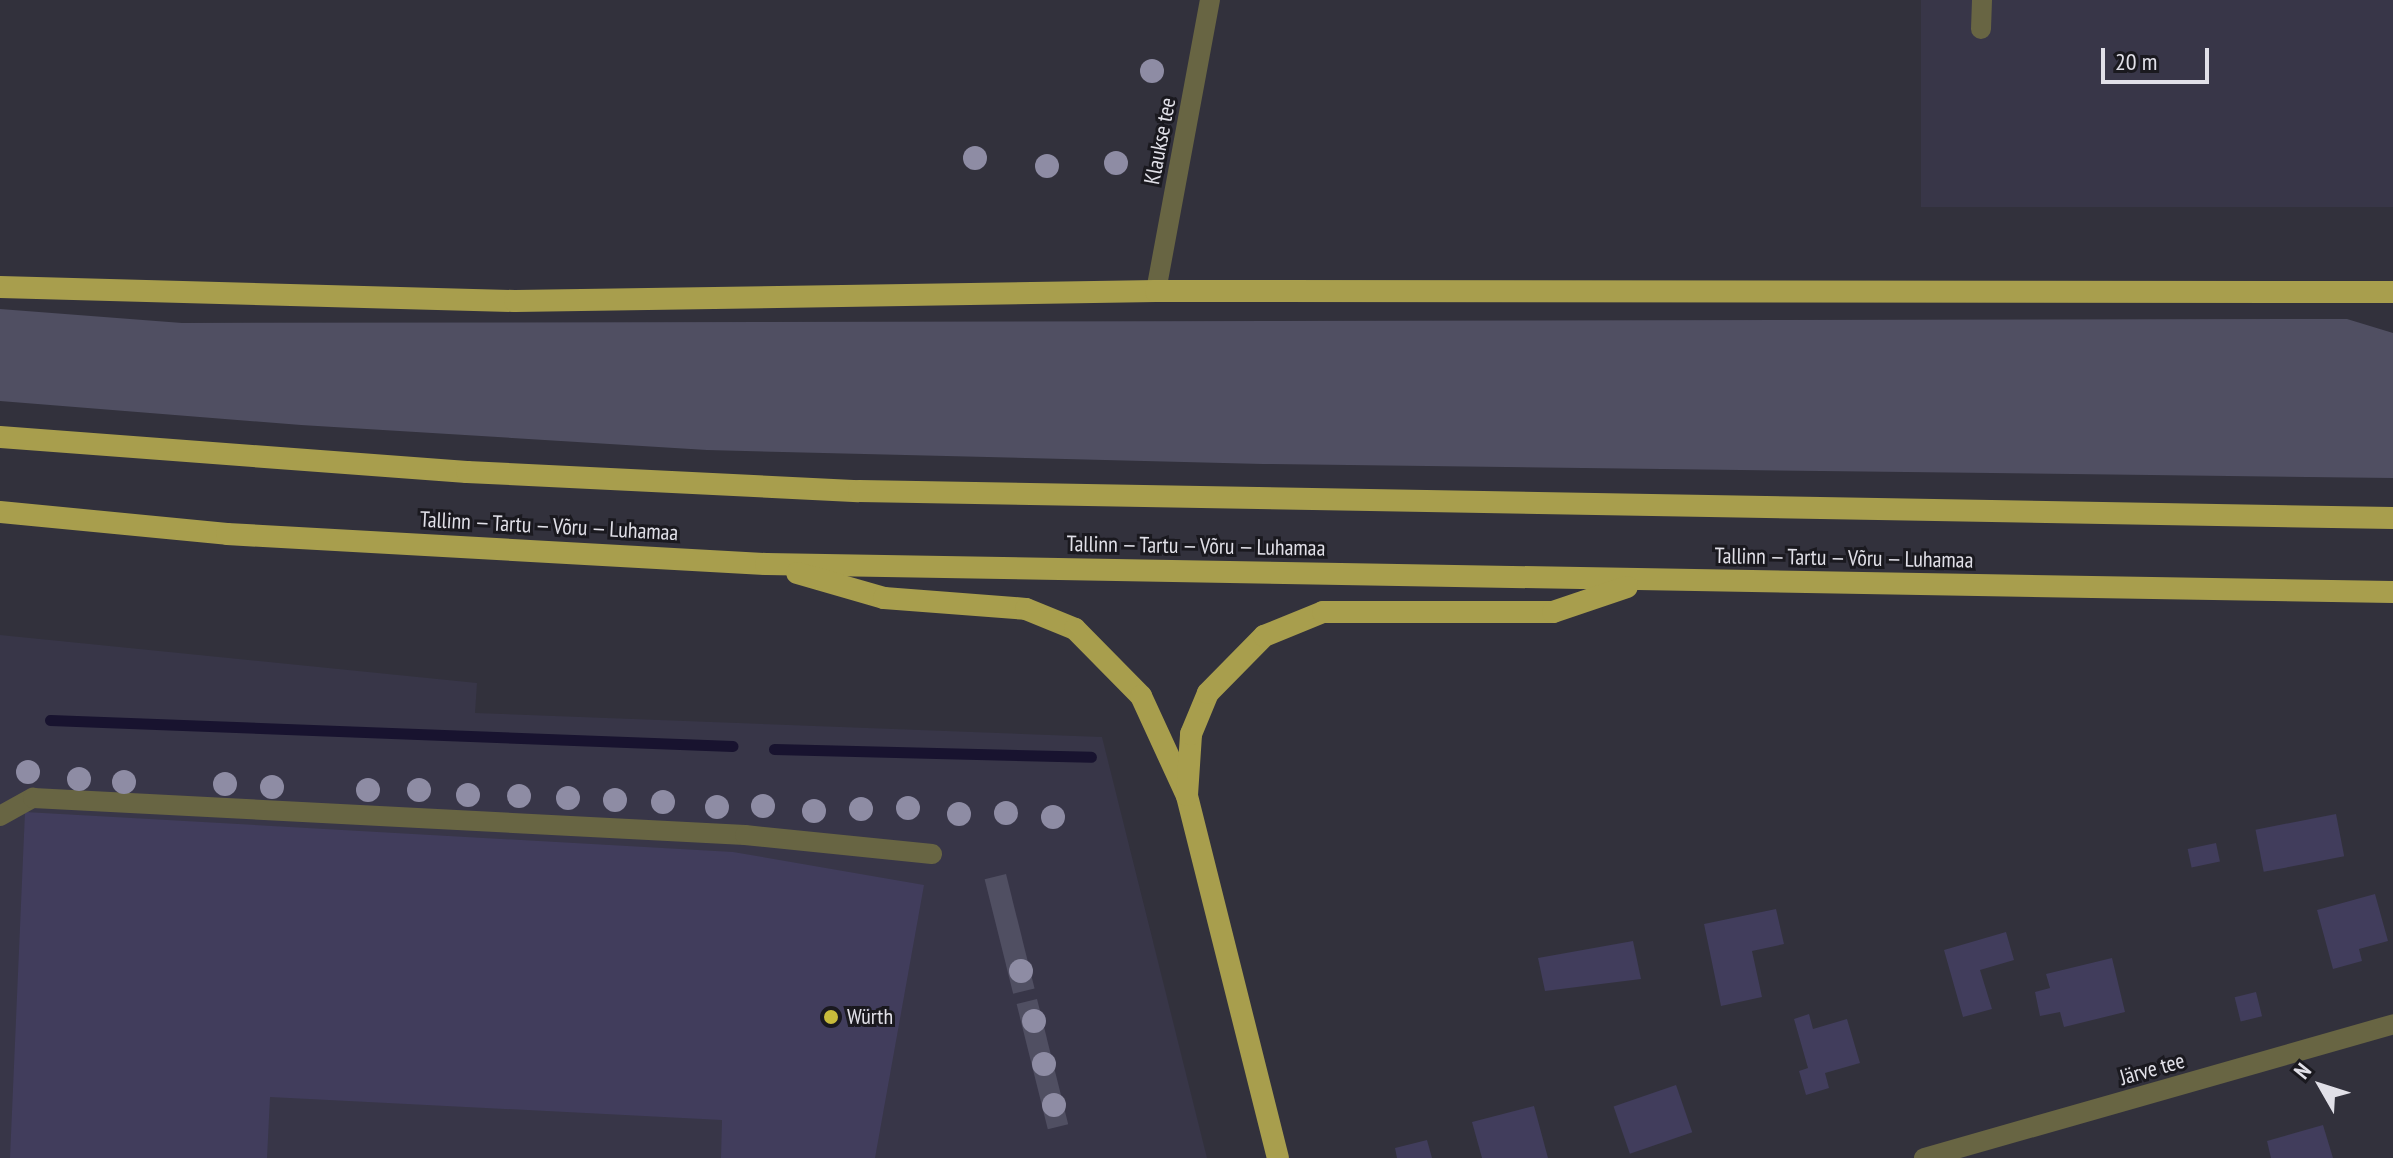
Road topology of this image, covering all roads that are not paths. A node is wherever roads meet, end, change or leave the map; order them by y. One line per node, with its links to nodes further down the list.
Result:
1 (1210, 0): 5 (street, Klaukse tee)
2 (1982, 0): 3 (street)
3 (1981, 29)
4 (0, 287): 5 (highway)
5 (1156, 291): 6 (highway)
6 (2393, 292)
7 (0, 437): 9 (highway, Tallinn — Tartu — Võru — Luhamaa)
8 (0, 512): 10 (highway, Tallinn — Tartu — Võru — Luhamaa)
9 (2393, 518)
10 (766, 564): 11 (highway, Tallinn — Tartu — Võru — Luhamaa); 13 (highway)
11 (1643, 581): 12 (highway, Tallinn — Tartu — Võru — Luhamaa); 13 (highway)
12 (2393, 592)
13 (1187, 796): 17 (highway)
14 (0, 816): 15 (street)
15 (932, 854)
16 (2393, 1024): 18 (street, Järve tee)
17 (1278, 1158)
18 (1924, 1158)

